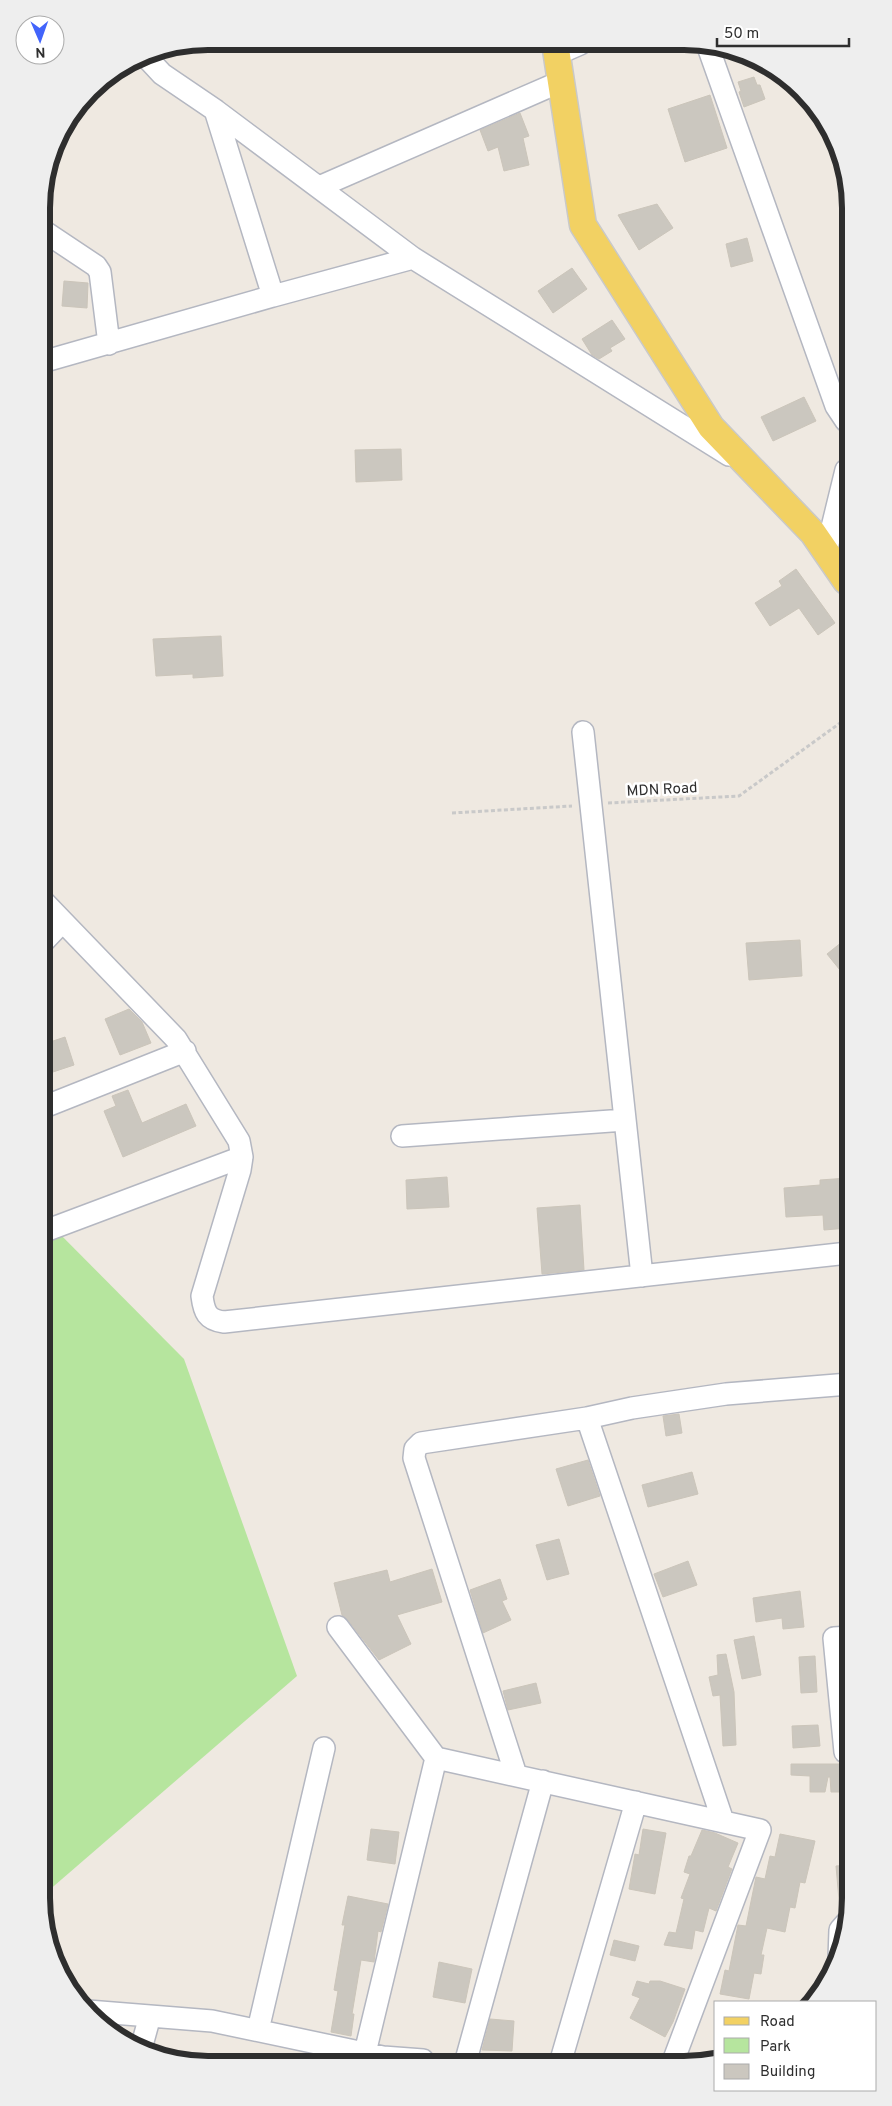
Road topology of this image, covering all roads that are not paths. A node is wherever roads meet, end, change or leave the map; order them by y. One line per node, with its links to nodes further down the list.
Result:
1 (564, 50): 4 (main road)
2 (710, 52): 12 (street)
3 (150, 61): 5 (street)
4 (562, 82): 6 (street); 13 (main road)
5 (215, 110): 6 (street); 9 (street)
6 (319, 187): 8 (street)
7 (50, 235): 10 (street)
8 (413, 258): 9 (street); 13 (street)
9 (273, 296): 10 (street)
10 (109, 344): 11 (street)
11 (50, 360)
12 (842, 415)
13 (750, 468): 15 (main road)
14 (842, 486): 15 (street)
15 (826, 552): 16 (main road)
16 (842, 575)
17 (583, 732): 23 (street)
18 (50, 909): 19 (street)
19 (62, 922): 20 (street); 21 (street)
20 (50, 935)
21 (185, 1050): 22 (street); 25 (street)
22 (50, 1105)
23 (625, 1120): 24 (street); 28 (street)
24 (402, 1136)
25 (242, 1157): 26 (street); 28 (street)
26 (50, 1229)
27 (842, 1254): 28 (street)
28 (642, 1276)
29 (842, 1385): 30 (street)
30 (587, 1418): 36 (street); 39 (street)
31 (338, 1627): 35 (street)
32 (842, 1638): 33 (street)
33 (842, 1721)
34 (324, 1748): 42 (street)
35 (436, 1758): 36 (street); 45 (street)
36 (516, 1775): 37 (street)
37 (543, 1781): 38 (street); 46 (street)
38 (636, 1802): 39 (street); 47 (street)
39 (723, 1821): 48 (street)
40 (99, 2012): 41 (street)
41 (150, 2016): 42 (street); 43 (street)
42 (258, 2030): 44 (street)
43 (143, 2042)
44 (360, 2056)
45 (364, 2056)
46 (467, 2056)
47 (562, 2056)
48 (675, 2056)

